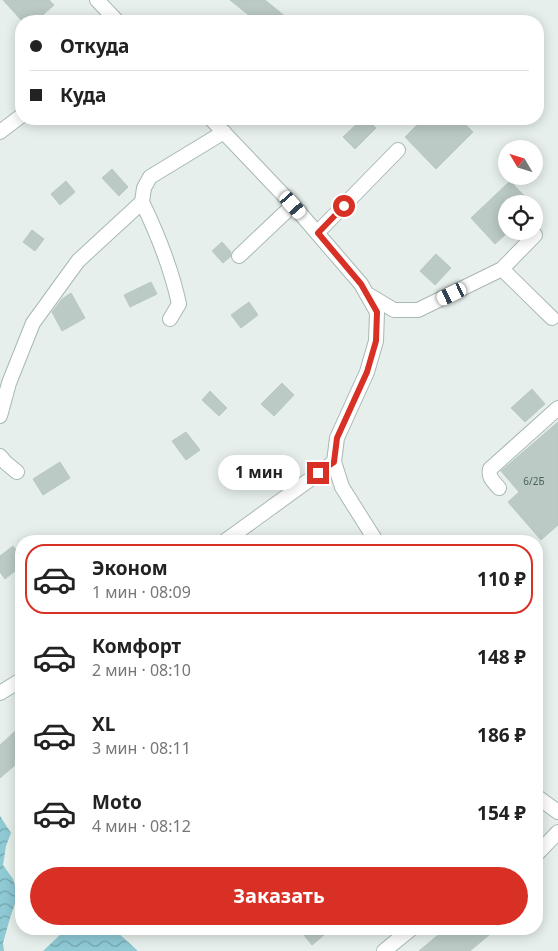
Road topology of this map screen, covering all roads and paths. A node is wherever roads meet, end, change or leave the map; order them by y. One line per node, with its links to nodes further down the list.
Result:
1 (97, 0): 2 (street)
2 (112, 15)
3 (15, 121): 6 (street)
4 (215, 125): 8 (street)
5 (219, 125): 9 (street)
6 (0, 132)
7 (398, 150): 10 (street)
8 (142, 202): 16 (street); 18 (street)
9 (293, 205): 10 (street); 12 (street)
10 (318, 233): 14 (street)
11 (530, 240): 13 (street)
12 (239, 256)
13 (502, 269): 14 (street); 15 (street)
14 (366, 293): 20 (street)
15 (552, 318)
16 (170, 319)
17 (558, 408): 22 (street)
18 (0, 416)
19 (0, 456): 21 (street)
20 (334, 462): 23 (street); 24 (street)
21 (17, 472)
22 (500, 488)
23 (233, 535)
24 (372, 535)
25 (15, 684): 26 (street)
26 (0, 693)
27 (543, 801): 28 (street)
28 (558, 812)
29 (558, 832): 30 (street)
30 (543, 848)
31 (404, 935): 32 (street)
32 (384, 951)

